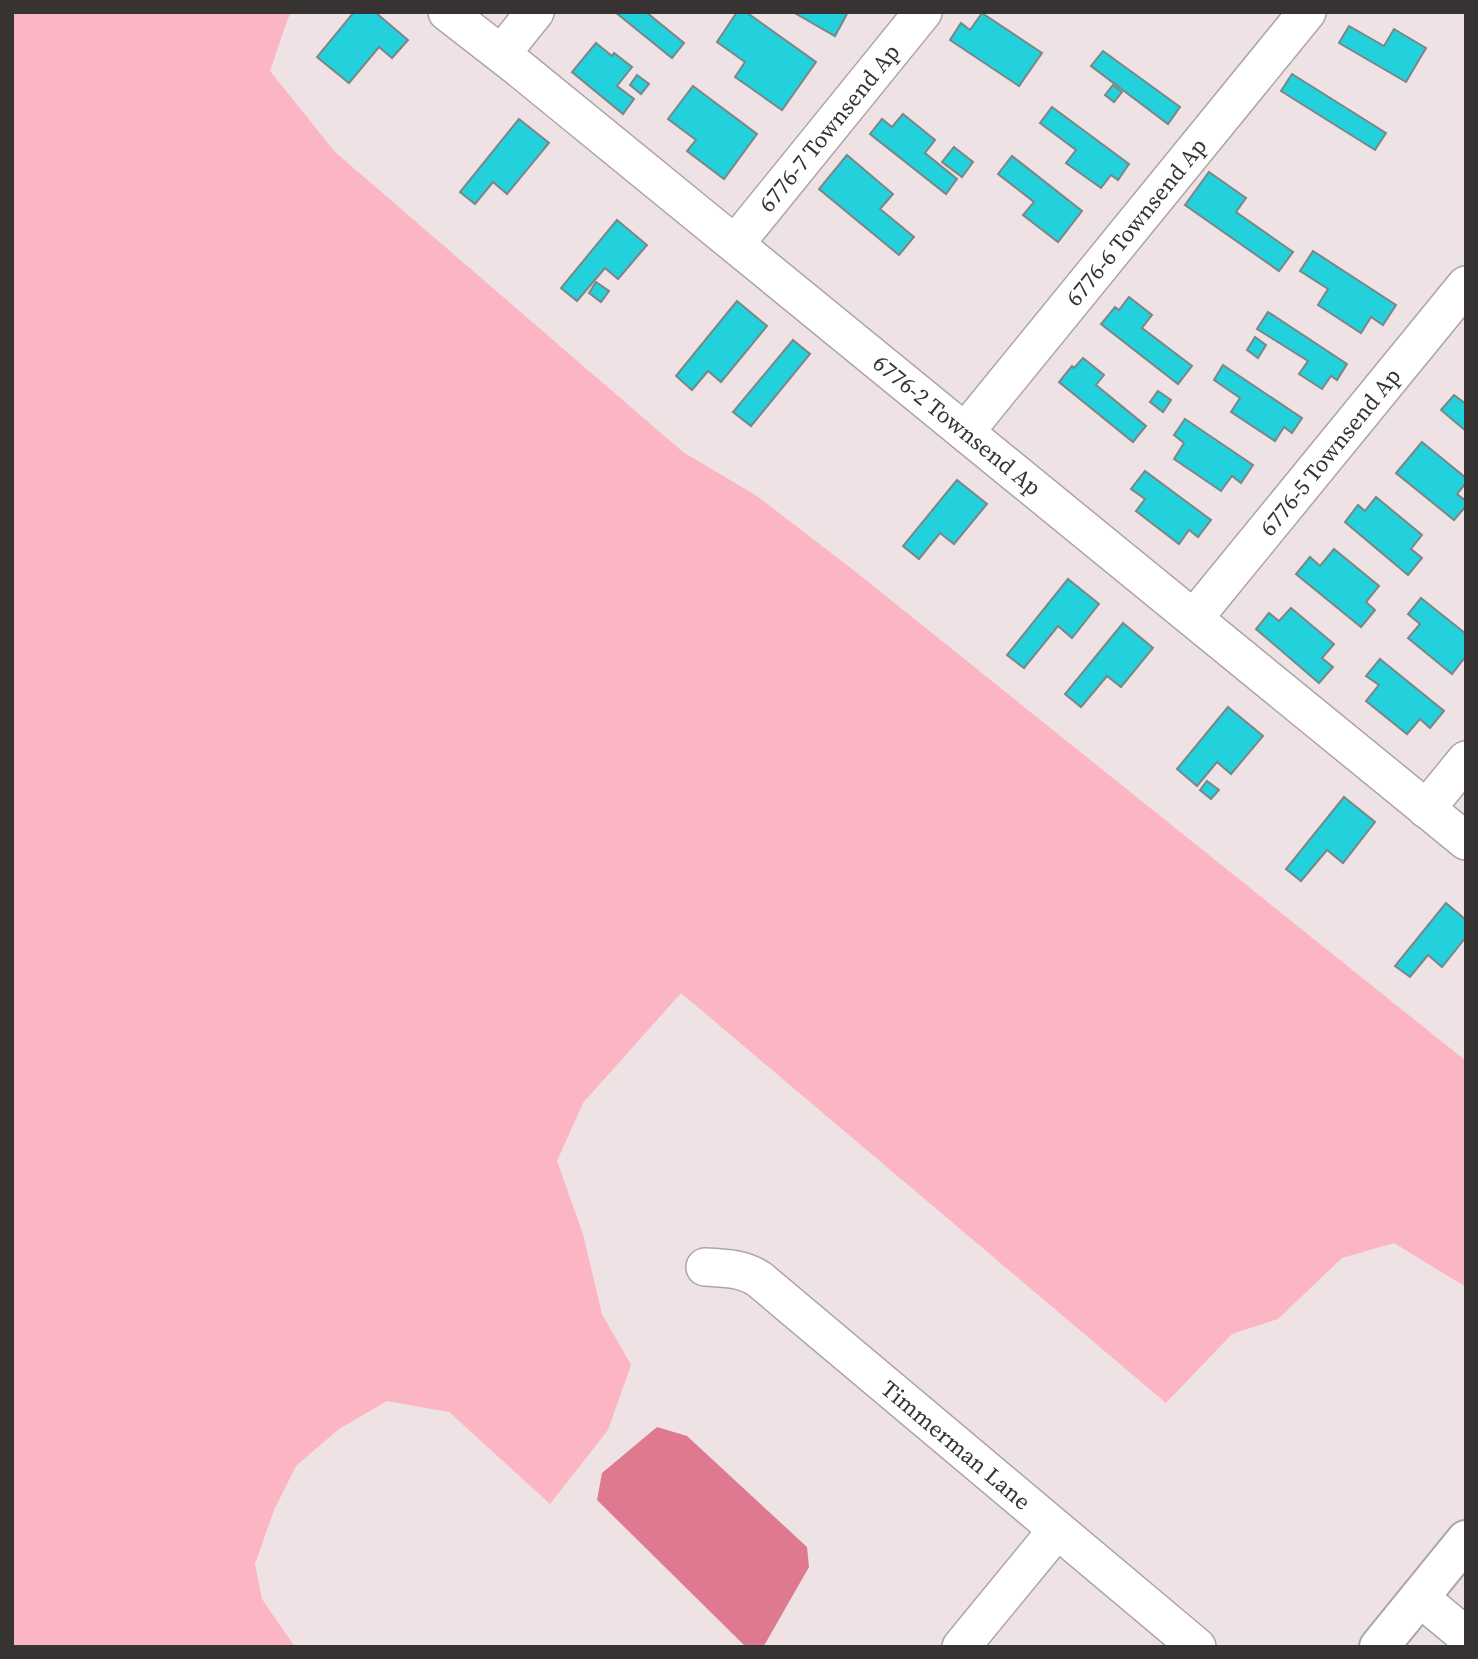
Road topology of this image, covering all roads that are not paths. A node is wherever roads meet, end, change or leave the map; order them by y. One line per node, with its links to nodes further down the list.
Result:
1 (447, 12): 5 (street, 6776-2 Townsend Ap)
2 (535, 12): 5 (street)
3 (923, 12): 6 (street, 6776-7 Townsend Ap)
4 (1307, 12): 8 (street, 6776-6 Townsend Ap)
5 (502, 53): 6 (street, 6776-2 Townsend Ap)
6 (735, 244): 8 (street, 6776-2 Townsend Ap)
7 (1466, 285): 9 (street, 6776-5 Townsend Ap)
8 (965, 432): 9 (street, 6776-2 Townsend Ap)
9 (1194, 618): 11 (street, 6776-2 Townsend Ap)
10 (1466, 760): 11 (street)
11 (1426, 809): 12 (street, 6776-2 Townsend Ap)
12 (1466, 841)
13 (705, 1267): 14 (street, Timmerman Lane)
14 (1057, 1530): 18 (street); 19 (street, Timmerman Lane)
15 (1466, 1540): 16 (street)
16 (1419, 1597): 17 (street); 20 (street)
17 (1466, 1636)
18 (961, 1647)
19 (1197, 1647)
20 (1379, 1647)

